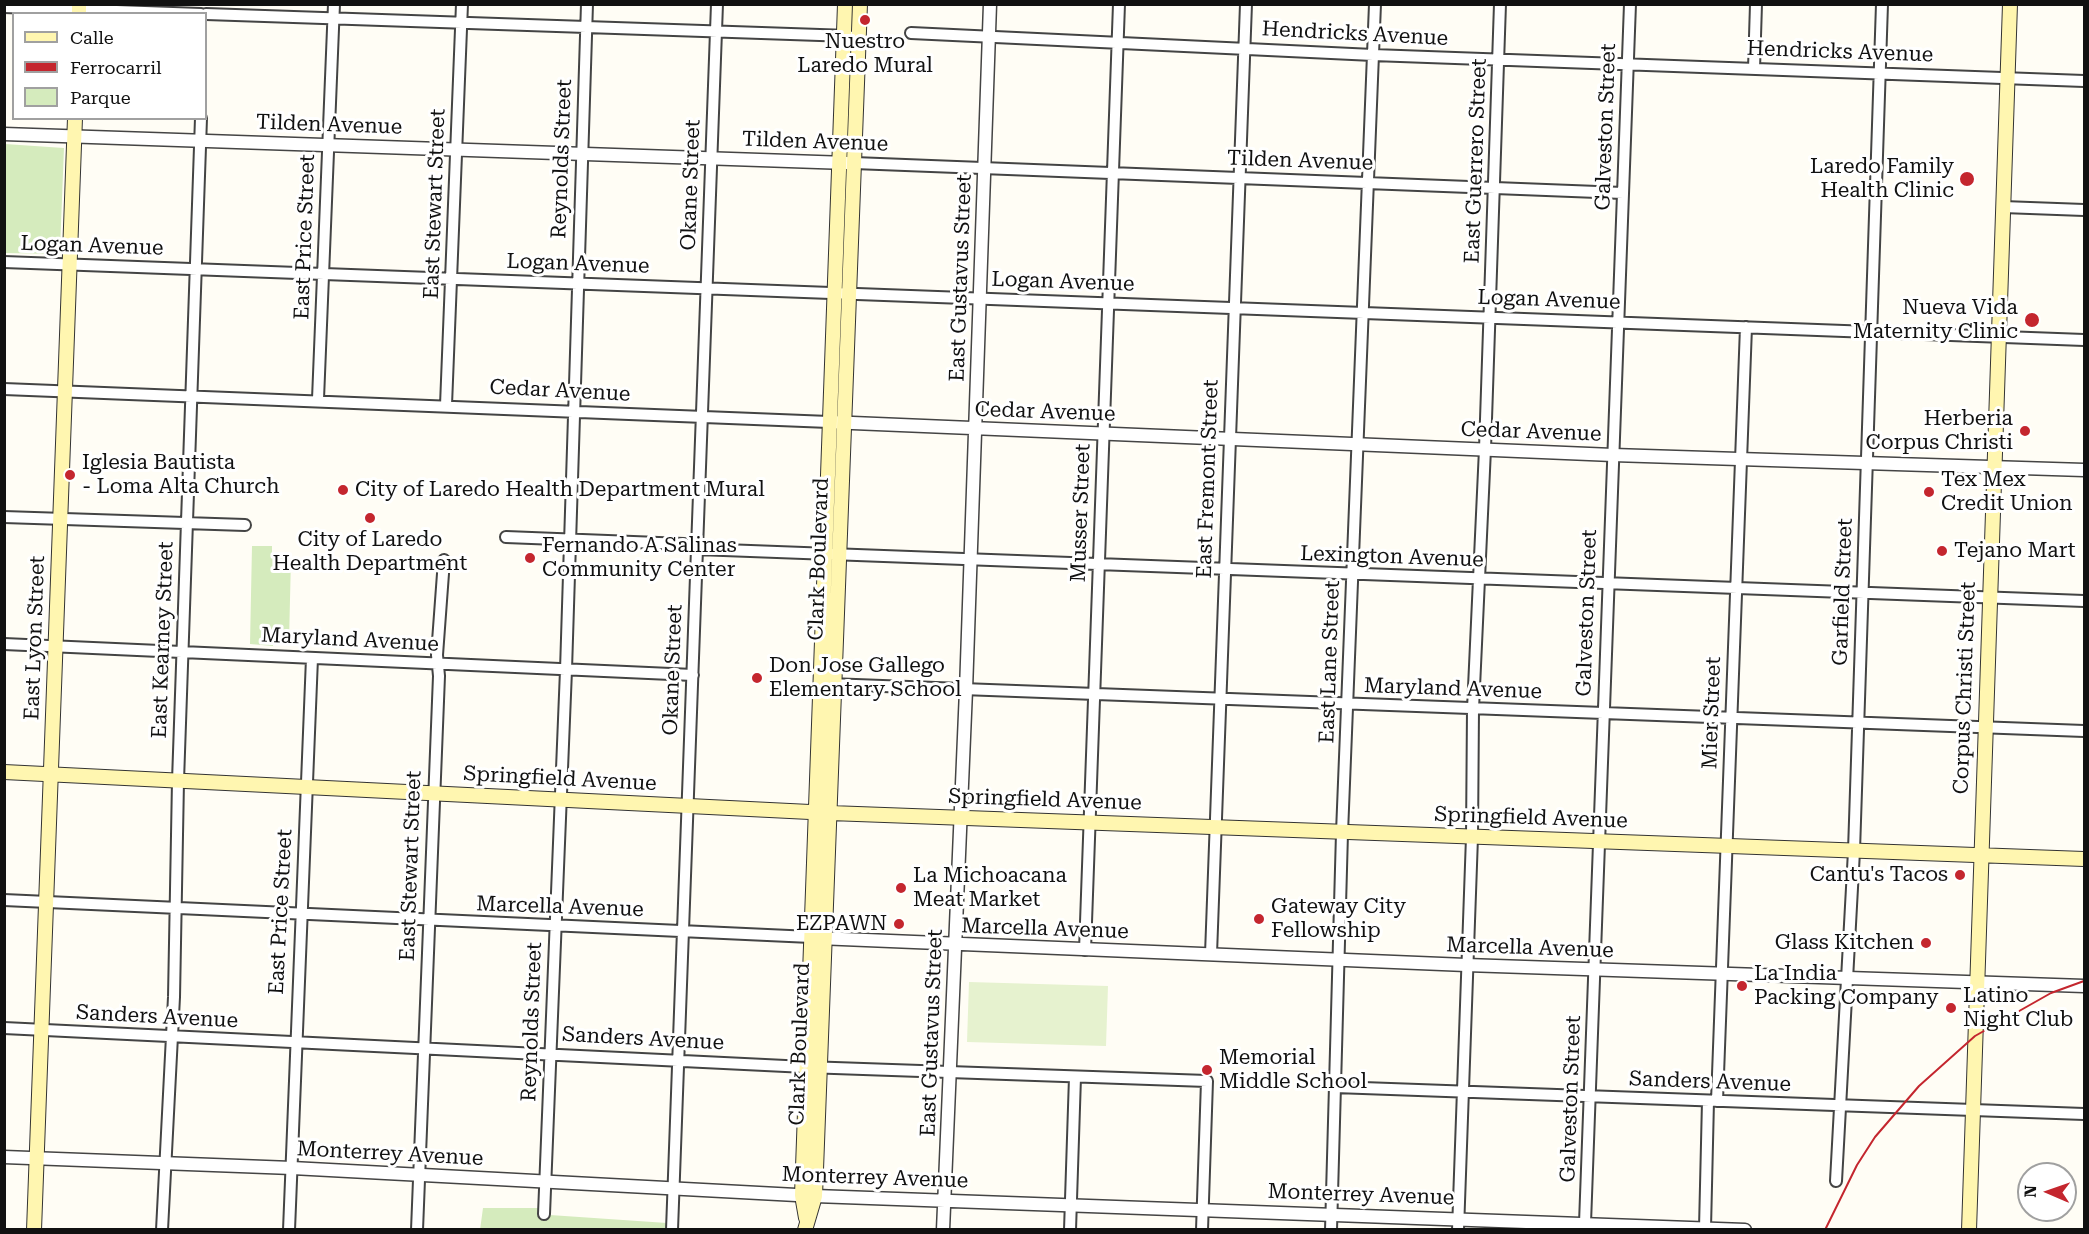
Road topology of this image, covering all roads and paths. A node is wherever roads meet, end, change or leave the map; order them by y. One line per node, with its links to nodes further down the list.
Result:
1 (334, 4): 20 (street, East Price Street)
2 (462, 4): 21 (street, East Stewart Street)
3 (587, 4): 22 (street, Reynolds Street)
4 (717, 4): 23 (street, Okane Street)
5 (845, 4): 25 (main road, Clark Boulevard)
6 (860, 4): 26 (main road, Clark Boulevard)
7 (990, 4): 27 (street, East Gustavus Street)
8 (1119, 4): 28 (street, Musser Street)
9 (1246, 4): 29 (street, East Fremont Street)
10 (1375, 4): 30 (street, East Lane Street)
11 (1500, 4): 31 (street, East Guerrero Street)
12 (1630, 4): 32 (street, Galveston Street)
13 (1756, 4): 33 (street)
14 (1882, 4): 34 (street, Garfield Street)
15 (2010, 4): 35 (main road, Corpus Christi Street)
16 (4, 7): 17 (street)
17 (79, 9): 18 (street)
18 (153, 12)
19 (207, 14): 20 (street)
20 (333, 18): 21 (street); 42 (street, East Price Street)
21 (461, 22): 22 (street); 43 (street, East Stewart Street)
22 (586, 27): 23 (street); 44 (street, Reynolds Street)
23 (716, 31): 25 (street); 45 (street, Okane Street)
24 (911, 33): 27 (street, Hendricks Avenue)
25 (844, 36): 26 (street); 46 (main road, Clark Boulevard)
26 (859, 36): 47 (main road, Clark Boulevard)
27 (989, 36): 28 (street, Hendricks Avenue); 48 (street, East Gustavus Street)
28 (1117, 43): 29 (street, Hendricks Avenue); 49 (street, Musser Street)
29 (1244, 48): 30 (street, Hendricks Avenue); 50 (street, East Fremont Street)
30 (1372, 55): 31 (street, Hendricks Avenue); 51 (street, East Lane Street)
31 (1498, 60): 32 (street, Hendricks Avenue); 52 (street, East Guerrero Street)
32 (1629, 64): 33 (street, Hendricks Avenue); 53 (street, Galveston Street)
33 (1754, 69): 34 (street, Hendricks Avenue)
34 (1880, 73): 35 (street, Hendricks Avenue); 72 (street, Garfield Street)
35 (2007, 78): 36 (street, Hendricks Avenue); 54 (main road, Corpus Christi Street)
36 (2085, 81)
37 (75, 120): 40 (main road, East Lyon Street)
38 (201, 120): 41 (street, East Kearney Street)
39 (4, 134): 40 (street, Tilden Avenue)
40 (74, 136): 41 (street, Tilden Avenue); 57 (main road, East Lyon Street)
41 (200, 141): 42 (street, Tilden Avenue); 58 (street, East Kearney Street)
42 (329, 145): 43 (street, Tilden Avenue); 59 (street, East Price Street)
43 (457, 149): 44 (street, Tilden Avenue); 60 (street, East Stewart Street)
44 (582, 154): 45 (street, Tilden Avenue); 61 (street, Reynolds Street)
45 (711, 158): 46 (street, Tilden Avenue); 62 (street, Okane Street)
46 (839, 162): 47 (street, Tilden Avenue); 63 (main road, Clark Boulevard)
47 (854, 163): 48 (street, Tilden Avenue); 64 (main road, Clark Boulevard)
48 (984, 168): 49 (street, Tilden Avenue); 65 (street, East Gustavus Street)
49 (1113, 173): 50 (street, Tilden Avenue); 66 (street, Musser Street)
50 (1239, 178): 51 (street, Tilden Avenue); 67 (street, East Fremont Street)
51 (1368, 183): 52 (street, Tilden Avenue); 68 (street, East Lane Street)
52 (1494, 188): 53 (street, Tilden Avenue); 69 (street, East Guerrero Street)
53 (1623, 193): 70 (street, Galveston Street)
54 (2003, 207): 55 (street); 73 (main road, Corpus Christi Street)
55 (2085, 210)
56 (4, 262): 57 (street, Logan Avenue)
57 (69, 264): 58 (street, Logan Avenue); 76 (main road, East Lyon Street)
58 (195, 269): 59 (street, Logan Avenue); 77 (street, East Kearney Street)
59 (324, 274): 60 (street, Logan Avenue); 78 (street, East Price Street)
60 (452, 279): 61 (street, Logan Avenue); 79 (street, East Stewart Street)
61 (577, 284): 62 (street, Logan Avenue); 80 (street, Reynolds Street)
62 (707, 288): 63 (street, Logan Avenue); 81 (street, Okane Street)
63 (834, 292): 64 (street, Logan Avenue); 82 (main road, Clark Boulevard)
64 (849, 293): 65 (street, Logan Avenue); 83 (main road, Clark Boulevard)
65 (979, 298): 66 (street, Logan Avenue); 84 (street, East Gustavus Street)
66 (1108, 303): 67 (street, Logan Avenue); 85 (street, Musser Street)
67 (1234, 308): 68 (street, Logan Avenue); 86 (street, East Fremont Street)
68 (1364, 313): 69 (street, Logan Avenue); 87 (street, East Lane Street)
69 (1490, 318): 70 (street, Logan Avenue); 88 (street, East Guerrero Street)
70 (1617, 322): 71 (street, Logan Avenue); 89 (street, Galveston Street)
71 (1746, 327): 72 (street, Logan Avenue); 90 (street, Mier Street)
72 (1871, 332): 73 (street, Logan Avenue); 91 (street, Garfield Street)
73 (1998, 337): 74 (street, Logan Avenue); 92 (main road, Corpus Christi Street)
74 (2085, 340)
75 (4, 388): 76 (street, Cedar Avenue)
76 (65, 390): 77 (street, Cedar Avenue); 95 (main road, East Lyon Street)
77 (191, 396): 78 (street, Cedar Avenue); 96 (street, East Kearney Street)
78 (318, 399): 79 (street, Cedar Avenue)
79 (446, 405): 80 (street, Cedar Avenue)
80 (573, 411): 81 (street, Cedar Avenue); 99 (street, Reynolds Street)
81 (702, 417): 82 (street, Cedar Avenue); 101 (street, Okane Street)
82 (829, 422): 83 (street, Cedar Avenue); 102 (main road, Clark Boulevard)
83 (845, 423): 84 (street, Cedar Avenue); 103 (main road, Clark Boulevard)
84 (975, 428): 85 (street, Cedar Avenue); 104 (street, East Gustavus Street)
85 (1103, 434): 86 (street, Cedar Avenue); 106 (street, Musser Street)
86 (1229, 439): 87 (street, Cedar Avenue); 107 (street, East Fremont Street)
87 (1358, 444): 88 (street, Cedar Avenue); 108 (street, East Lane Street)
88 (1485, 449): 89 (street, Cedar Avenue); 109 (street, East Guerrero Street)
89 (1613, 455): 90 (street, Cedar Avenue); 110 (street, Galveston Street)
90 (1741, 459): 91 (street, Cedar Avenue); 111 (street, Mier Street)
91 (1867, 463): 92 (street, Cedar Avenue); 112 (street, Garfield Street)
92 (1994, 468): 93 (street, Cedar Avenue); 113 (main road, Corpus Christi Street)
93 (2085, 470)
94 (4, 517): 95 (street)
95 (60, 518): 96 (street); 116 (main road, East Lyon Street)
96 (187, 523): 97 (street); 117 (street, East Kearney Street)
97 (245, 525)
98 (506, 537): 99 (street)
99 (569, 539): 100 (street); 120 (street, Reynolds Street)
100 (684, 544)
101 (697, 549): 102 (street, Lexington Avenue); 121 (street, Okane Street)
102 (825, 553): 103 (street, Lexington Avenue); 122 (main road, Clark Boulevard)
103 (840, 554): 104 (street, Lexington Avenue); 123 (main road, Clark Boulevard)
104 (971, 559): 106 (street, Lexington Avenue); 124 (street, East Gustavus Street)
105 (444, 560): 119 (street, East Stewart Street)
106 (1099, 564): 107 (street, Lexington Avenue); 125 (street, Musser Street)
107 (1225, 570): 108 (street, Lexington Avenue); 126 (street, East Fremont Street)
108 (1353, 575): 109 (street, Lexington Avenue); 127 (street, East Lane Street)
109 (1480, 580): 110 (street, Lexington Avenue); 128 (street, East Guerrero Street)
110 (1608, 585): 111 (street, Lexington Avenue); 129 (street, Galveston Street)
111 (1736, 590): 112 (street, Lexington Avenue); 130 (street, Mier Street)
112 (1863, 594): 113 (street, Lexington Avenue); 131 (street, Garfield Street)
113 (1989, 597): 114 (street, Lexington Avenue); 132 (main road, Corpus Christi Street)
114 (2085, 601)
115 (4, 644): 116 (street, Maryland Avenue)
116 (55, 646): 117 (street, Maryland Avenue); 135 (main road, East Lyon Street)
117 (182, 652): 118 (street, Maryland Avenue); 136 (street, East Kearney Street)
118 (312, 658): 119 (street, Maryland Avenue); 137 (street, East Price Street)
119 (438, 664): 120 (street, Maryland Avenue); 138 (street, East Stewart Street)
120 (566, 670): 121 (street, Maryland Avenue); 139 (street, Reynolds Street)
121 (693, 675): 140 (street, Okane Street)
122 (820, 684): 123 (street, Maryland Avenue); 141 (main road, Clark Boulevard)
123 (835, 685): 124 (street, Maryland Avenue); 142 (main road, Clark Boulevard)
124 (966, 690): 125 (street, Maryland Avenue); 143 (street, East Gustavus Street)
125 (1094, 694): 126 (street, Maryland Avenue); 144 (street, Musser Street)
126 (1220, 699): 127 (street, Maryland Avenue); 145 (street, East Fremont Street)
127 (1347, 704): 128 (street, Maryland Avenue); 146 (street, East Lane Street)
128 (1473, 709): 129 (street, Maryland Avenue); 147 (street, East Guerrero Street)
129 (1603, 714): 130 (street, Maryland Avenue); 148 (street, Galveston Street)
130 (1731, 719): 131 (street, Maryland Avenue); 149 (street, Mier Street)
131 (1858, 723): 132 (street, Maryland Avenue); 150 (street, Garfield Street)
132 (1985, 727): 133 (street, Maryland Avenue); 151 (main road, Corpus Christi Street)
133 (2085, 731)
134 (4, 772): 135 (main road, Springfield Avenue)
135 (51, 774): 136 (main road, Springfield Avenue); 154 (main road, East Lyon Street)
136 (178, 781): 137 (main road, Springfield Avenue); 155 (street, East Kearney Street)
137 (306, 787): 138 (main road, Springfield Avenue); 156 (street, East Price Street)
138 (433, 794): 139 (main road, Springfield Avenue); 157 (street, East Stewart Street)
139 (559, 800): 140 (main road, Springfield Avenue); 158 (street, Reynolds Street)
140 (688, 806): 141 (main road, Springfield Avenue); 159 (street, Okane Street)
141 (815, 812): 142 (main road, Springfield Avenue); 160 (main road, Clark Boulevard)
142 (831, 813): 143 (main road, Springfield Avenue); 161 (main road, Clark Boulevard)
143 (961, 818): 144 (main road, Springfield Avenue); 162 (street, East Gustavus Street)
144 (1090, 823): 145 (main road, Springfield Avenue); 163 (street, Musser Street)
145 (1215, 828): 146 (main road, Springfield Avenue); 164 (street, East Fremont Street)
146 (1342, 832): 147 (main road, Springfield Avenue); 165 (street, East Lane Street)
147 (1472, 837): 148 (main road, Springfield Avenue); 166 (street, East Guerrero Street)
148 (1599, 842): 149 (main road, Springfield Avenue); 167 (street, Galveston Street)
149 (1727, 847): 150 (main road, Springfield Avenue); 168 (street, Mier Street)
150 (1854, 851): 151 (main road, Springfield Avenue); 169 (street, Garfield Street)
151 (1981, 855): 152 (main road, Springfield Avenue); 170 (main road, Corpus Christi Street)
152 (2085, 859)
153 (4, 900): 154 (street, Marcella Avenue)
154 (46, 902): 155 (street, Marcella Avenue); 173 (main road, East Lyon Street)
155 (177, 909): 156 (street, Marcella Avenue); 174 (street, East Kearney Street)
156 (300, 915): 157 (street, Marcella Avenue); 175 (street, East Price Street)
157 (429, 920): 158 (street, Marcella Avenue); 176 (street, East Stewart Street)
158 (555, 926): 159 (street, Marcella Avenue); 177 (street, Reynolds Street)
159 (684, 931): 160 (street, Marcella Avenue); 178 (street, Okane Street)
160 (811, 937): 161 (street, Marcella Avenue); 179 (main road, Clark Boulevard)
161 (826, 940): 162 (street, Marcella Avenue); 179 (main road, Clark Boulevard)
162 (955, 946): 163 (street, Marcella Avenue); 180 (street, East Gustavus Street)
163 (1085, 950): 164 (street, Marcella Avenue)
164 (1211, 954): 165 (street, Marcella Avenue)
165 (1338, 960): 166 (street, Marcella Avenue); 182 (street, East Lane Street)
166 (1467, 965): 167 (street, Marcella Avenue); 183 (street, East Guerrero Street)
167 (1596, 969): 168 (street, Marcella Avenue); 184 (street, Galveston Street)
168 (1722, 973): 169 (street, Marcella Avenue); 185 (street, Mier Street)
169 (1848, 977): 170 (street, Marcella Avenue); 186 (street, Garfield Street)
170 (1976, 982): 171 (street, Marcella Avenue); 187 (main road, Corpus Christi Street)
171 (2085, 986)
172 (4, 1028): 173 (street, Sanders Avenue)
173 (41, 1030): 174 (street, Sanders Avenue); 190 (main road, East Lyon Street)
174 (170, 1037): 175 (street, Sanders Avenue); 191 (street, East Kearney Street)
175 (294, 1043): 176 (street, Sanders Avenue); 192 (street, East Price Street)
176 (424, 1048): 177 (street, Sanders Avenue); 193 (street, East Stewart Street)
177 (551, 1054): 178 (street, Sanders Avenue); 195 (street, Reynolds Street)
178 (679, 1060): 179 (street, Sanders Avenue); 196 (street, Okane Street)
179 (813, 1067): 180 (street, Sanders Avenue); 197 (main road, Clark Boulevard)
180 (950, 1072): 181 (street, Sanders Avenue); 198 (street, East Gustavus Street)
181 (1075, 1077): 199 (street); 200 (street, Sanders Avenue)
182 (1335, 1087): 183 (street, Sanders Avenue); 202 (street, East Lane Street)
183 (1462, 1092): 184 (street, Sanders Avenue); 204 (street, East Guerrero Street)
184 (1590, 1098): 185 (street, Sanders Avenue); 203 (street, Galveston Street)
185 (1713, 1101): 186 (street, Sanders Avenue); 206 (street, Mier Street)
186 (1840, 1105): 187 (street, Sanders Avenue); 194 (street, Garfield Street)
187 (1972, 1110): 188 (street, Sanders Avenue); 217 (main road, Corpus Christi Street)
188 (2085, 1114)
189 (4, 1157): 190 (street, Monterrey Avenue)
190 (37, 1158): 191 (street, Monterrey Avenue); 207 (main road, East Lyon Street)
191 (165, 1163): 192 (street, Monterrey Avenue); 208 (street, East Kearney Street)
192 (291, 1168): 193 (street, Monterrey Avenue); 209 (street, East Price Street)
193 (420, 1174): 195 (street, Monterrey Avenue); 210 (street, East Stewart Street)
194 (1836, 1181)
195 (545, 1182): 196 (street, Monterrey Avenue); 201 (street, Reynolds Street)
196 (674, 1188): 197 (street, Monterrey Avenue); 211 (street, Okane Street)
197 (808, 1196): 198 (street, Monterrey Avenue); 205 (main road, Clark Boulevard)
198 (945, 1199): 199 (street, Monterrey Avenue); 212 (street, East Gustavus Street)
199 (1071, 1204): 200 (street, Monterrey Avenue); 213 (street)
200 (1202, 1209): 202 (street, Monterrey Avenue); 214 (street)
201 (544, 1214)
202 (1331, 1214): 204 (street, Monterrey Avenue); 215 (street, East Lane Street)
203 (1585, 1223): 204 (street, Monterrey Avenue); 206 (street, Monterrey Avenue)
204 (1458, 1224)
205 (806, 1225)
206 (1705, 1228): 216 (street, Monterrey Avenue)
207 (34, 1230)
208 (162, 1230)
209 (289, 1230)
210 (417, 1230)
211 (672, 1230)
212 (943, 1230)
213 (1070, 1230)
214 (1202, 1230)
215 (1331, 1230)
216 (1744, 1230)
217 (1969, 1230)

